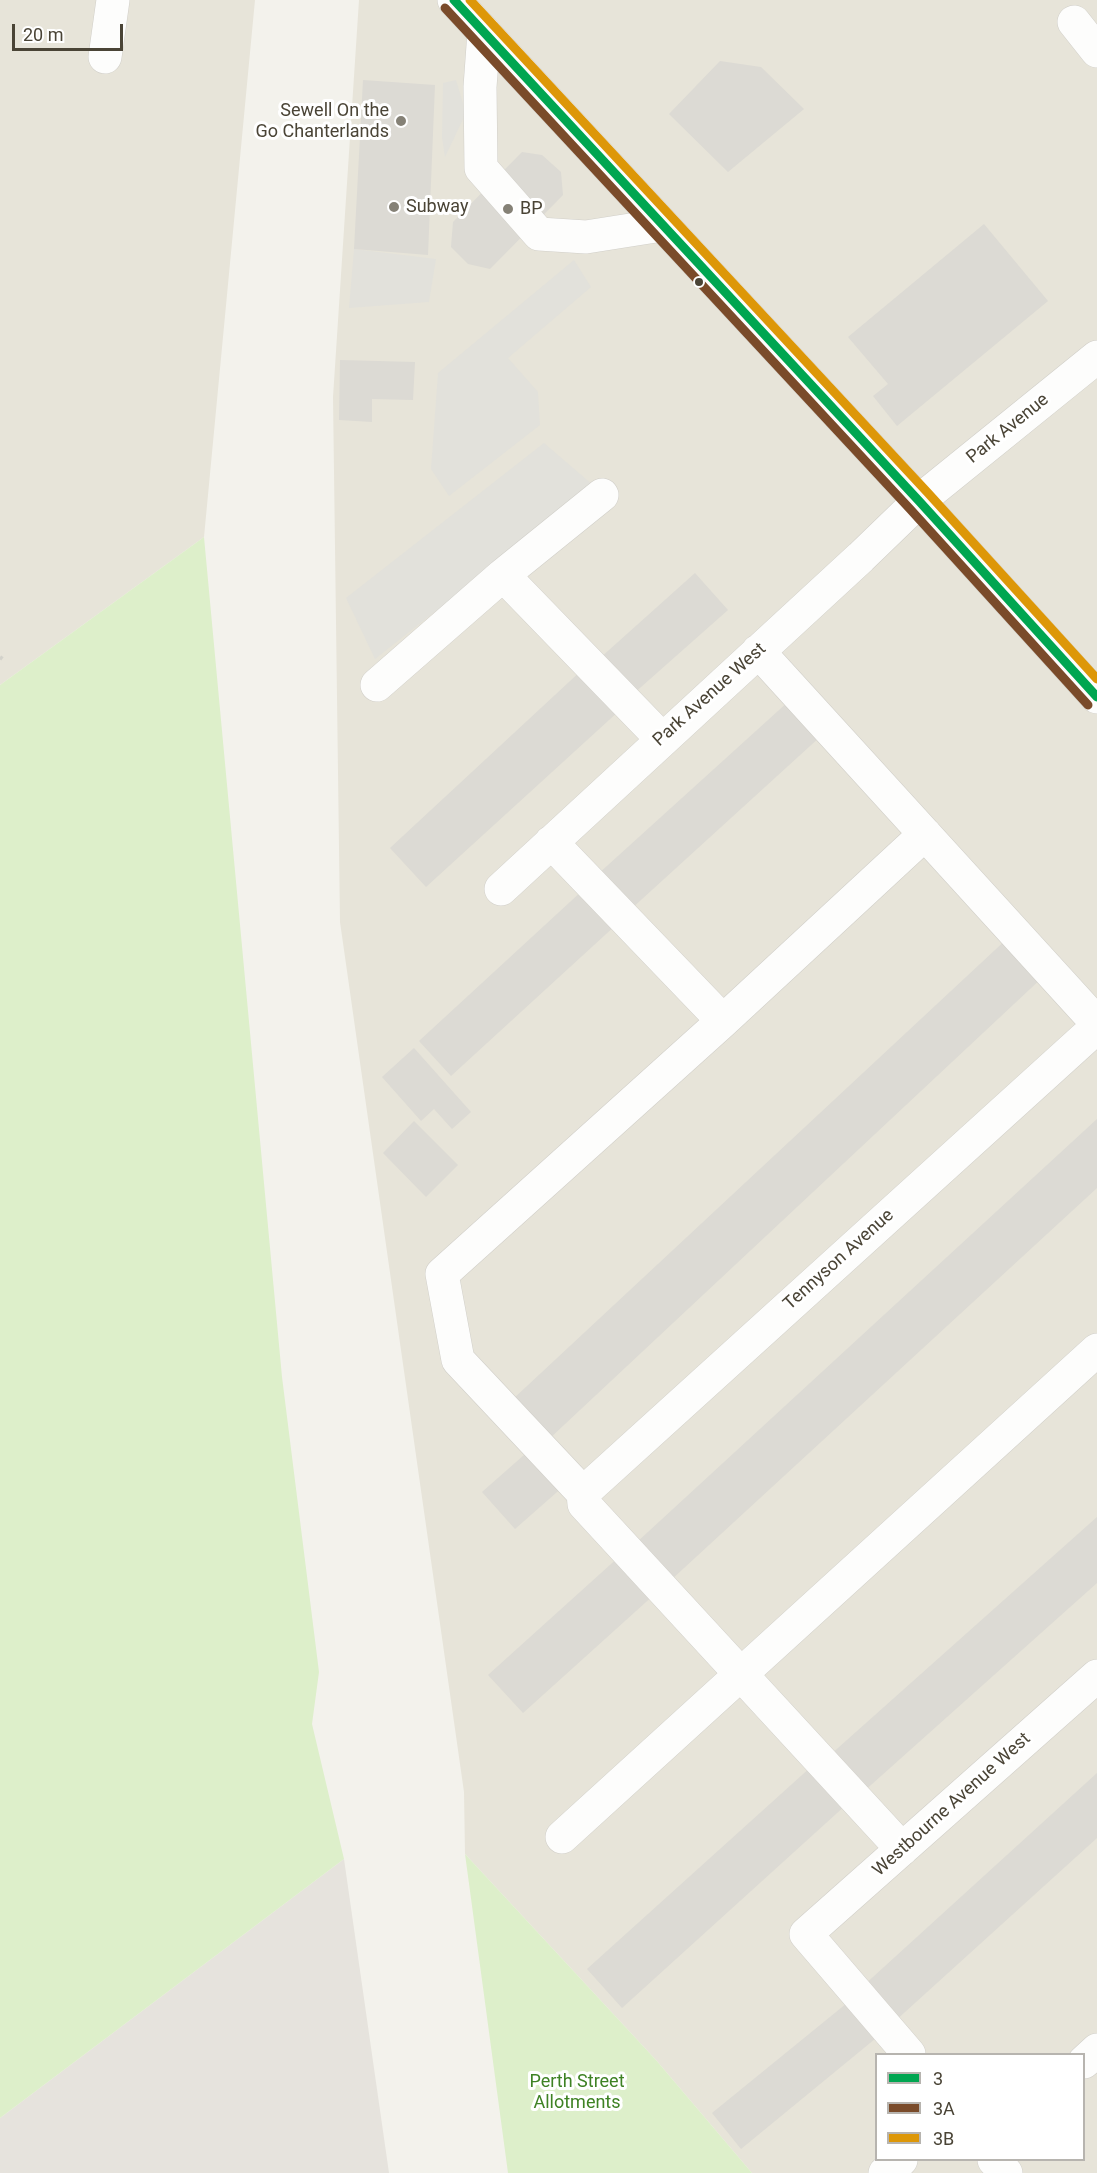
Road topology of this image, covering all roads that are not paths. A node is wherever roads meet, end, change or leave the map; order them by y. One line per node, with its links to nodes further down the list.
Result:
1 (113, 0): 6 (street)
2 (454, 0): 4 (street)
3 (1074, 22): 5 (street)
4 (484, 32): 7 (street); 7 (street)
5 (1097, 51)
6 (105, 57)
7 (662, 225): 10 (street)
8 (1097, 357): 10 (street, Park Avenue)
9 (602, 495): 11 (street)
10 (919, 501): 12 (street, Park Avenue West); 14 (street)
11 (503, 575): 13 (street); 15 (street)
12 (758, 651): 15 (street, Park Avenue West); 16 (street)
13 (377, 685)
14 (1097, 697)
15 (662, 739): 17 (street, Park Avenue West)
16 (925, 834): 19 (street); 20 (street)
17 (551, 842): 18 (street, Park Avenue West); 19 (street)
18 (501, 889)
19 (723, 1021): 23 (street)
20 (1097, 1023)
21 (1097, 1027): 23 (street, Tennyson Avenue)
22 (1097, 1350): 24 (street)
23 (583, 1493): 24 (street)
24 (742, 1676): 26 (street); 27 (street)
25 (1097, 1676): 27 (street, Westbourne Avenue West)
26 (562, 1837)
27 (902, 1849): 29 (street, Westbourne Avenue West)
28 (1097, 2049): 30 (street)
29 (907, 2053)
30 (1085, 2060)
31 (900, 2161): 33 (street)
32 (995, 2161): 34 (street)
33 (885, 2173)
34 (1006, 2173)

